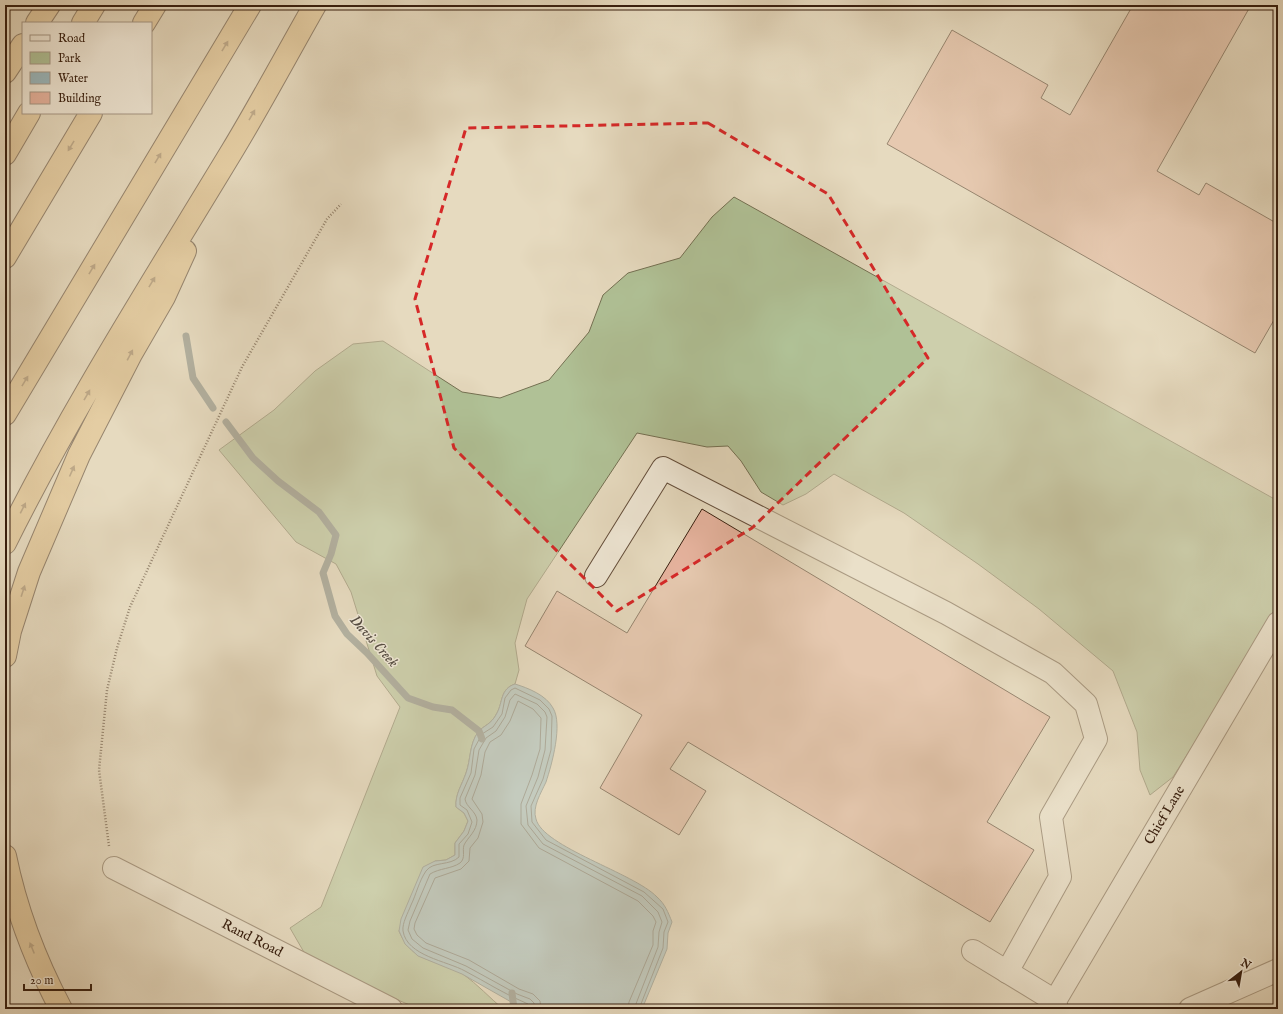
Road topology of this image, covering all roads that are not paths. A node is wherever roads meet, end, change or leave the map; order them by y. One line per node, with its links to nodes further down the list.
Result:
1 (49, 5): 6 (highway)
2 (94, 5): 7 (highway)
3 (155, 5): 8 (highway)
4 (250, 5): 16 (highway, one-way to 4)
5 (315, 5): 13 (highway, one-way to 5)
6 (38, 22)
7 (84, 22)
8 (145, 22)
9 (22, 46): 10 (highway)
10 (5, 72)
11 (29, 114): 14 (highway)
12 (90, 114): 15 (highway, one-way to 15)
13 (233, 149): 17 (highway, one-way to 13); 20 (highway, one-way to 13)
14 (5, 154)
15 (5, 256)
16 (5, 414)
17 (5, 543)
18 (596, 576): 25 (street)
19 (1278, 623): 26 (street, Chief Lane)
20 (5, 656)
21 (5, 856): 27 (highway, one-way to 21)
22 (114, 868): 28 (street, Rand Road)
23 (973, 951): 25 (street)
24 (1278, 970): 29 (street)
25 (1007, 972): 26 (street)
26 (1056, 1005)
27 (61, 1009)
28 (391, 1009)
29 (1190, 1009)

